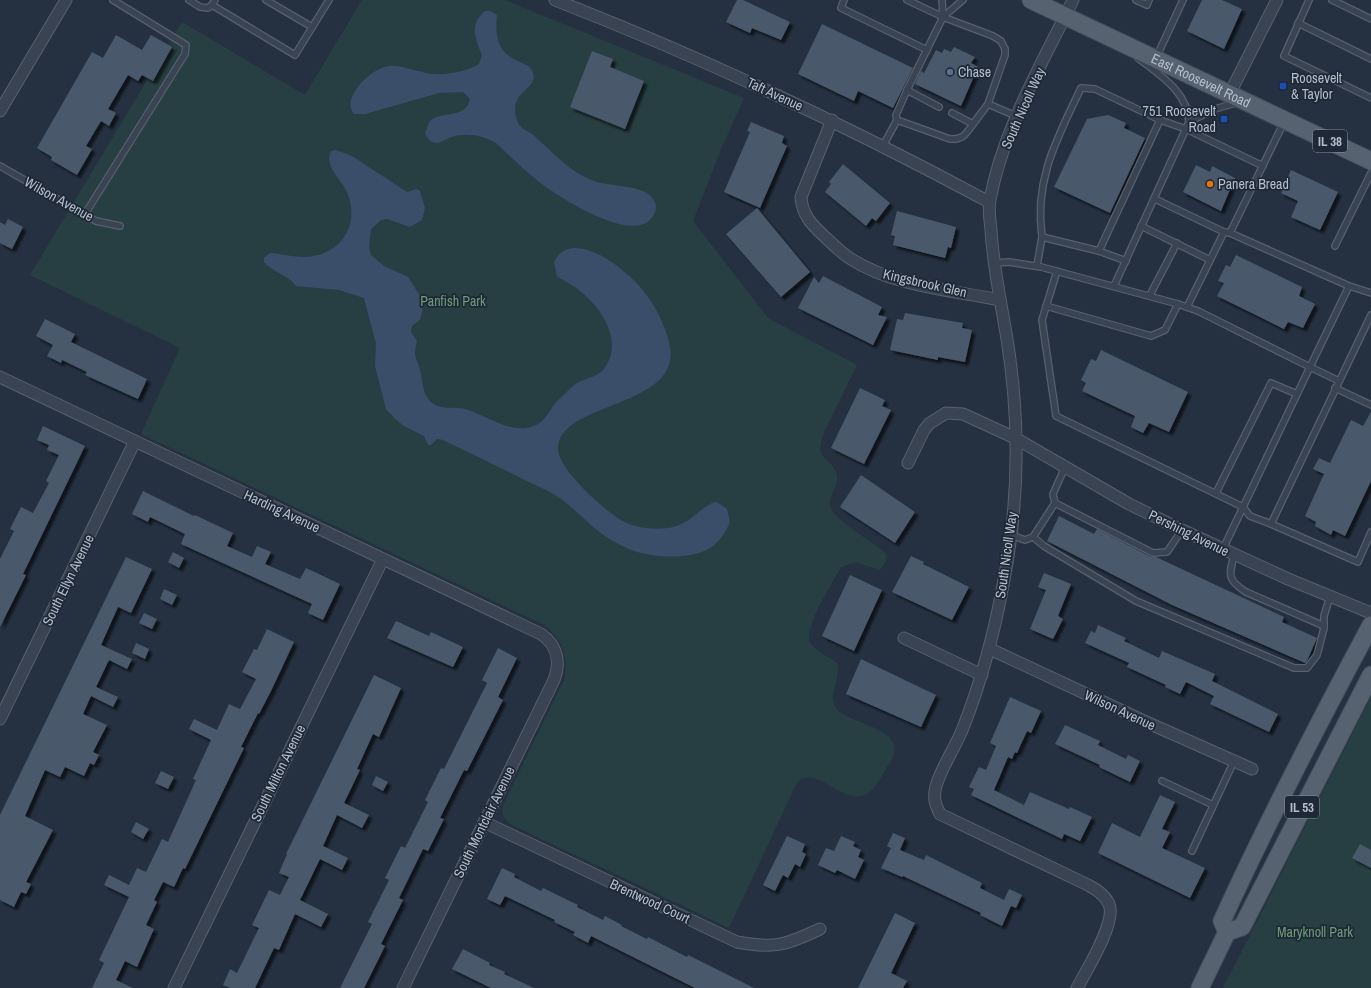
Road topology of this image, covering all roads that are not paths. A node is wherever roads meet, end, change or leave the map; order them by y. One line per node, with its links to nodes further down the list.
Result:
1 (66, 0): 35 (street)
2 (113, 0): 52 (lane)
3 (189, 0): 19 (lane)
4 (266, 0): 24 (lane)
5 (329, 0): 24 (lane)
6 (557, 0): 38 (street, Taft Avenue)
7 (844, 0): 26 (lane)
8 (907, 0): 21 (lane)
9 (942, 0): 21 (lane)
10 (964, 0): 21 (lane)
11 (1031, 0): 20 (main road, East Roosevelt Road / IL 38)
12 (1073, 0): 20 (street, South Nicoll Way)
13 (1136, 0): 14 (lane)
14 (1149, 0)
15 (1183, 0): 27 (lane)
16 (1277, 0): 30 (street)
17 (1309, 0): 23 (lane)
18 (1332, 0): 22 (lane)
19 (213, 3): 24 (lane)
20 (1065, 16): 25 (main road, East Roosevelt Road / IL 38); 37 (street, South Nicoll Way)
21 (944, 18): 26 (lane); 33 (lane)
22 (1371, 19)
23 (1298, 24): 28 (lane); 31 (lane)
24 (312, 27)
25 (1111, 37): 27 (main road, East Roosevelt Road / IL 38); 42 (lane)
26 (927, 50): 29 (lane)
27 (1156, 58): 30 (main road, East Roosevelt Road / IL 38)
28 (1371, 59)
29 (907, 90): 34 (lane); 39 (lane)
30 (1230, 93): 32 (main road, East Roosevelt Road / IL 38)
31 (1371, 98)
32 (1246, 100): 41 (main road, East Roosevelt Road / IL 38); 42 (lane)
33 (988, 104): 37 (lane); 43 (lane)
34 (939, 107)
35 (0, 111)
36 (952, 113): 43 (lane)
37 (1016, 116): 51 (street, South Nicoll Way)
38 (832, 120): 45 (street, Taft Avenue); 69 (street, Kingsbrook Glen)
39 (897, 120): 43 (lane); 45 (lane)
40 (1160, 120): 44 (lane); 56 (lane); 59 (lane)
41 (1285, 120): 46 (main road, East Roosevelt Road / IL 38); 48 (lane)
42 (1189, 122): 44 (lane)
43 (973, 124)
44 (1186, 129): 48 (lane); 50 (lane)
45 (883, 146): 51 (street, Taft Avenue)
46 (1371, 161)
47 (0, 166): 52 (lane, Wilson Avenue)
48 (1262, 166): 55 (lane)
49 (1371, 173): 58 (lane)
50 (1154, 199): 54 (lane); 55 (lane)
51 (989, 202): 62 (street, South Nicoll Way)
52 (85, 214): 53 (lane, Wilson Avenue)
53 (120, 226)
54 (1141, 226): 57 (lane); 61 (lane)
55 (1227, 233): 60 (lane); 66 (lane)
56 (1042, 237): 59 (lane); 63 (lane)
57 (1176, 243): 60 (lane); 68 (lane)
58 (1335, 246)
59 (1099, 251): 61 (lane)
60 (1210, 260): 72 (lane)
61 (1126, 261): 65 (lane)
62 (994, 263): 63 (lane); 69 (street, South Nicoll Way)
63 (1037, 266): 64 (lane)
64 (1057, 271): 65 (lane); 71 (lane)
65 (1114, 286): 68 (lane)
66 (1349, 286): 67 (lane); 74 (lane)
67 (1371, 293)
68 (1150, 295): 70 (lane)
69 (1000, 300): 80 (street, South Nicoll Way)
70 (1178, 304): 71 (lane); 72 (lane)
71 (1046, 306): 84 (lane)
72 (1187, 307): 74 (lane)
73 (1371, 314): 76 (lane)
74 (1310, 367): 76 (lane); 78 (lane)
75 (0, 377): 81 (street, Harding Avenue)
76 (1339, 381): 77 (lane)
77 (1336, 388): 79 (lane); 87 (lane)
78 (1297, 394): 84 (lane); 86 (lane)
79 (1371, 405)
80 (1015, 438): 82 (street, Pershing Avenue); 83 (street, Pershing Avenue); 90 (street, South Nicoll Way)
81 (135, 441): 94 (street, Harding Avenue); 104 (street, South Ellyn Avenue)
82 (908, 463)
83 (1065, 467): 85 (lane); 88 (street, Pershing Avenue)
84 (1216, 493): 86 (lane)
85 (1055, 503): 88 (lane); 91 (lane)
86 (1243, 507): 87 (lane); 92 (lane)
87 (1271, 524): 89 (lane)
88 (1182, 530): 92 (street, Pershing Avenue)
89 (1371, 532)
90 (1011, 535): 91 (lane); 100 (street, South Nicoll Way)
91 (1033, 537): 98 (lane)
92 (1223, 550): 93 (street, Pershing Avenue)
93 (1234, 555): 95 (street, Pershing Avenue); 98 (lane)
94 (383, 559): 101 (street, Harding Avenue); 113 (street, South Milton Avenue)
95 (1330, 596): 96 (street, Pershing Avenue); 98 (lane)
96 (1371, 613)
97 (1371, 625): 112 (main road, IL 53)
98 (1324, 626)
99 (904, 638): 102 (street)
100 (990, 649): 102 (street, South Nicoll Way); 105 (street, Wilson Avenue)
101 (556, 654): 109 (street, South Montclair Avenue)
102 (982, 675): 115 (street, South Nicoll Way)
103 (1371, 675): 112 (main road, IL 53)
104 (0, 719)
105 (1234, 761): 106 (street, Wilson Avenue); 108 (lane)
106 (1252, 768)
107 (1162, 781): 108 (lane)
108 (1213, 805): 110 (lane)
109 (484, 822): 111 (street, Brentwood Court); 114 (street, South Montclair Avenue)
110 (1192, 851)
111 (820, 929)
112 (1228, 932): 116 (main road)
113 (174, 988)
114 (403, 988)
115 (1077, 988)
116 (1200, 988)

